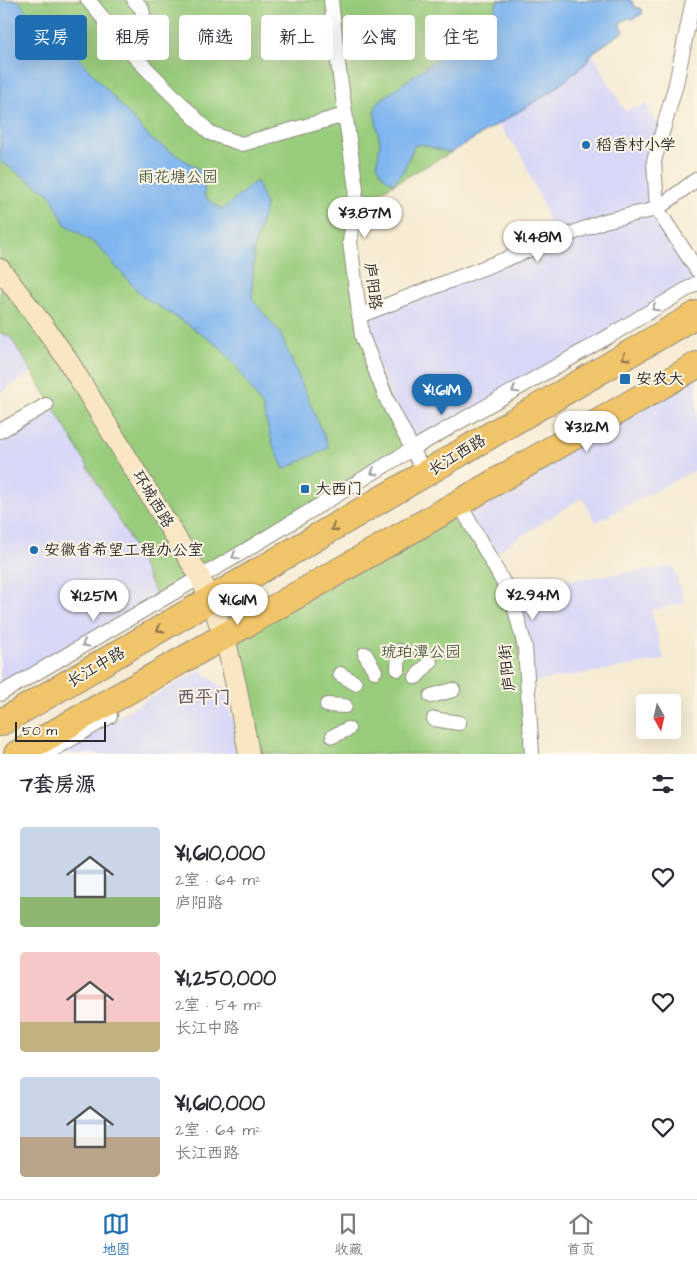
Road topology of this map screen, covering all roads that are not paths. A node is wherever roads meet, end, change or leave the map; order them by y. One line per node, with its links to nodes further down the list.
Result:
1 (88, 0): 5 (street)
2 (134, 0): 6 (street)
3 (331, 0): 8 (street, 庐阳路)
4 (693, 0): 10 (street)
5 (100, 15)
6 (143, 15)
7 (138, 60): 8 (street)
8 (346, 115): 15 (street, 庐阳路)
9 (697, 179): 10 (street)
10 (657, 210): 12 (street); 15 (street)
11 (0, 270): 23 (street, 环城西路)
12 (697, 270)
13 (697, 283): 20 (street, one-way to 20)
14 (697, 314): 21 (highway, 长江西路, one-way to 21)
15 (360, 316): 20 (street, 庐阳路)
16 (697, 365): 22 (highway)
17 (697, 372): 22 (street)
18 (46, 405): 19 (street)
19 (0, 431)
20 (412, 449): 21 (street, 庐阳路); 23 (street, one-way to 23)
21 (425, 474): 23 (highway, 长江西路, one-way to 23)
22 (461, 506): 24 (highway); 46 (street, 庐阳街)
23 (209, 591): 24 (street, 环城西路); 34 (street, one-way to 34); 39 (highway, 长江中路, one-way to 39)
24 (227, 639): 43 (highway); 44 (street); 45 (street, 环城西路)
25 (400, 651): 28 (street)
26 (365, 654): 29 (street)
27 (430, 662): 31 (street)
28 (398, 669)
29 (375, 671)
30 (340, 674): 32 (street)
31 (416, 677)
32 (355, 683)
33 (453, 690): 35 (street)
34 (0, 694)
35 (431, 696)
36 (327, 704): 37 (street)
37 (345, 706)
38 (434, 719): 40 (street)
39 (0, 723)
40 (459, 723)
41 (348, 729): 42 (street)
42 (333, 736)
43 (17, 754)
44 (46, 754)
45 (249, 754)
46 (532, 754)

